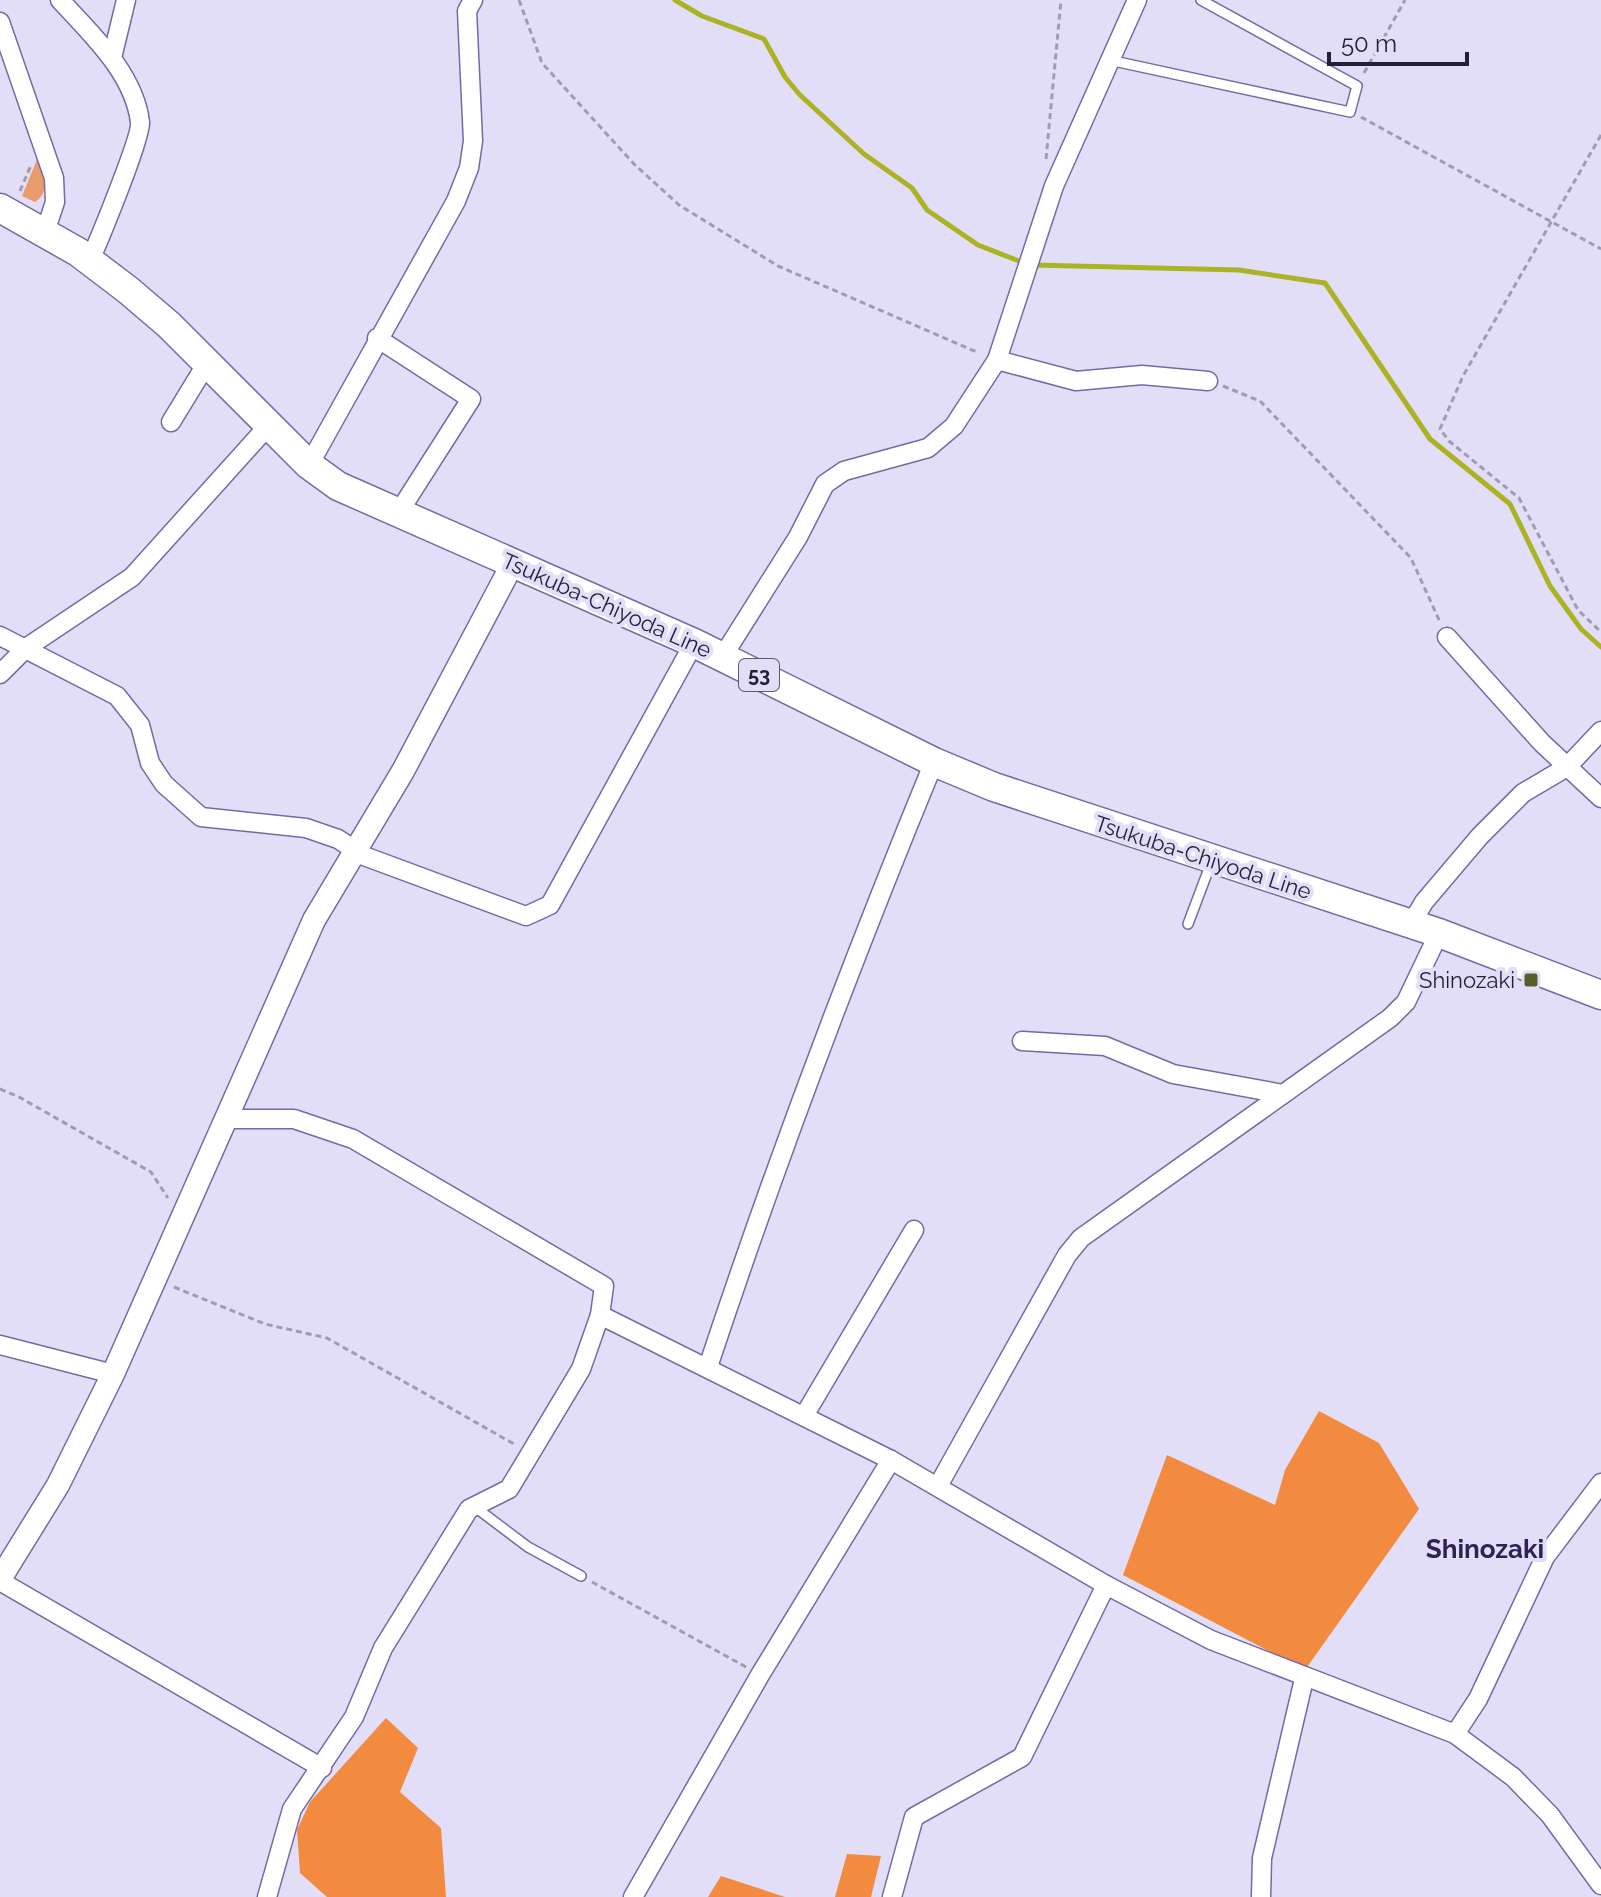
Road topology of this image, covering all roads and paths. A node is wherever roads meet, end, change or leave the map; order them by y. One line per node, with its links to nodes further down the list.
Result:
1 (60, 0): 10 (street)
2 (126, 0): 10 (street)
3 (473, 0): 22 (street)
4 (519, 0): 23 (path)
5 (1061, 0): 16 (path)
6 (1137, 0): 11 (street)
7 (1201, 0): 12 (lane)
8 (1405, 0): 12 (path)
9 (0, 22): 19 (street)
10 (112, 58): 21 (street)
11 (1109, 60): 13 (lane); 16 (street)
12 (1357, 86): 13 (lane)
13 (1350, 112): 18 (path)
14 (1601, 135): 18 (path)
15 (36, 153): 17 (path)
16 (1054, 186): 23 (street)
17 (8, 205): 19 (main road, Tsukuba-Chiyoda Line / 53)
18 (1551, 221): 20 (path); 31 (path)
19 (45, 232): 21 (main road, Tsukuba-Chiyoda Line / 53)
20 (1601, 249)
21 (90, 260): 24 (main road, Tsukuba-Chiyoda Line / 53)
22 (377, 338): 28 (street); 29 (street)
23 (997, 360): 25 (street); 36 (street)
24 (207, 363): 26 (street); 27 (main road, Tsukuba-Chiyoda Line / 53)
25 (1208, 381): 33 (path)
26 (171, 422)
27 (269, 425): 28 (main road, Tsukuba-Chiyoda Line / 53); 35 (street)
28 (309, 465): 29 (main road, Tsukuba-Chiyoda Line / 53)
29 (397, 515): 30 (main road, Tsukuba-Chiyoda Line / 53)
30 (513, 563): 34 (main road, Tsukuba-Chiyoda Line / 53); 42 (street)
31 (1601, 632)
32 (0, 636): 35 (street)
33 (1447, 637): 40 (street)
34 (694, 643): 36 (main road, Tsukuba-Chiyoda Line / 53); 42 (street)
35 (26, 648): 37 (street); 42 (street)
36 (723, 656): 39 (main road, Tsukuba-Chiyoda Line / 53)
37 (0, 674)
38 (1601, 731): 40 (street)
39 (934, 762): 43 (main road, Tsukuba-Chiyoda Line / 53); 57 (street)
40 (1567, 767): 41 (street); 45 (street)
41 (1601, 798)
42 (358, 849): 51 (street)
43 (1212, 860): 44 (lane); 45 (main road, Tsukuba-Chiyoda Line / 53)
44 (1188, 924)
45 (1411, 924): 46 (main road, Tsukuba-Chiyoda Line / 53)
46 (1439, 933): 47 (main road, Tsukuba-Chiyoda Line / 53); 50 (street)
47 (1601, 995)
48 (1022, 1041): 50 (street)
49 (0, 1089): 52 (path)
50 (1283, 1094): 63 (street)
51 (227, 1119): 52 (street); 55 (street)
52 (183, 1221): 54 (street)
53 (914, 1230): 59 (street)
54 (156, 1279): 58 (street); 60 (path)
55 (600, 1315): 57 (street); 60 (street)
56 (0, 1345): 58 (street)
57 (708, 1367): 59 (street)
58 (113, 1374): 66 (street)
59 (804, 1416): 61 (street)
60 (530, 1453): 64 (street)
61 (891, 1460): 63 (street); 68 (street)
62 (1601, 1483): 70 (street)
63 (938, 1486): 67 (street)
64 (475, 1507): 65 (lane); 71 (street)
65 (581, 1576): 68 (path)
66 (0, 1580): 71 (street)
67 (1106, 1585): 69 (street); 75 (street)
68 (760, 1675): 74 (street)
69 (1304, 1679): 70 (street); 76 (street)
70 (1455, 1734): 72 (street)
71 (322, 1768): 73 (street)
72 (1601, 1885)
73 (267, 1897)
74 (633, 1897)
75 (892, 1897)
76 (1261, 1897)

